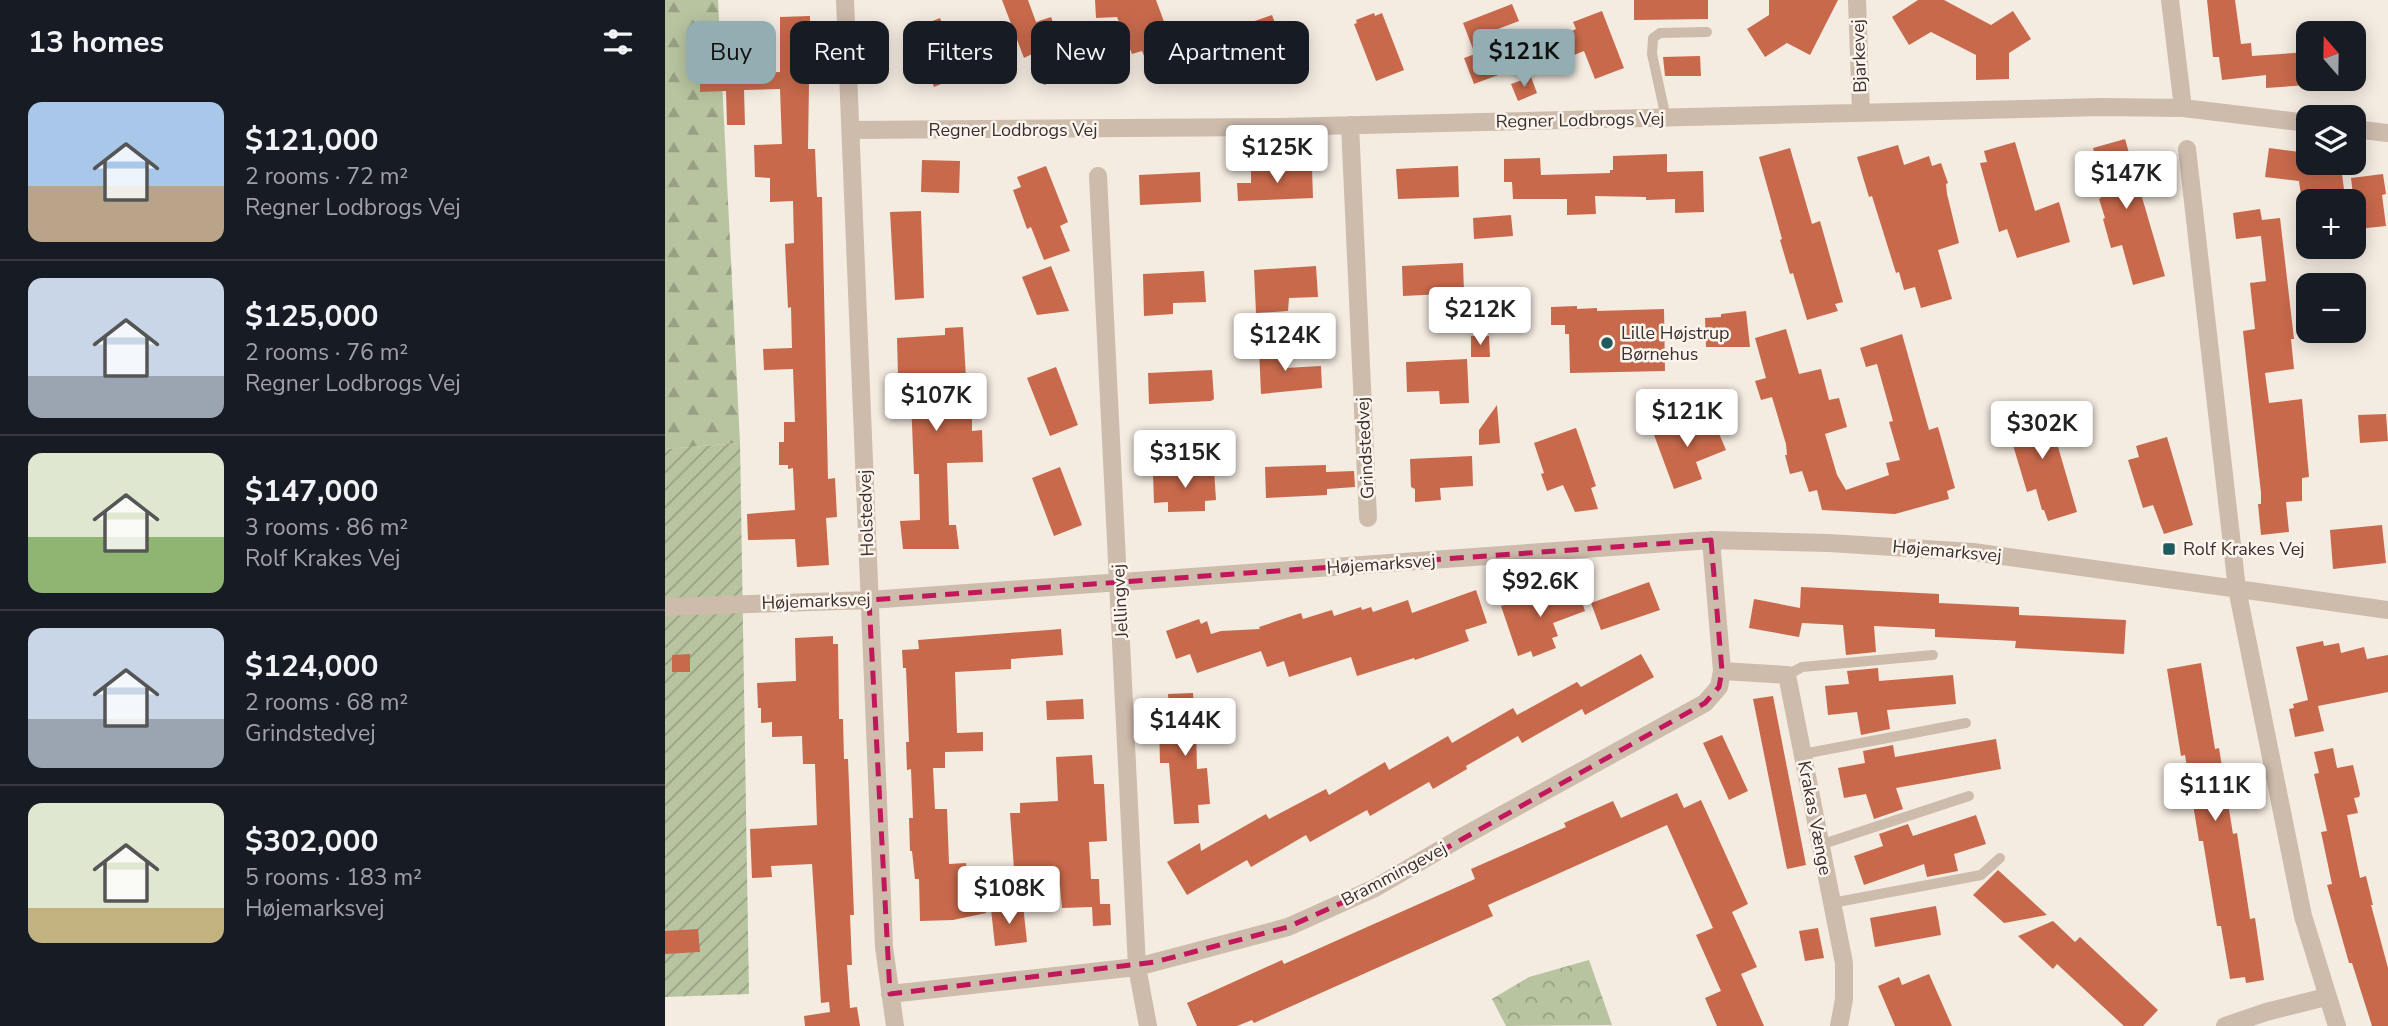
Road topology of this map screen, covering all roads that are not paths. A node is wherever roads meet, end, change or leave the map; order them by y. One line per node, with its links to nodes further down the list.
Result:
1 (845, 0): 10 (street, Holstedvej)
2 (1857, 0): 6 (street, Bjarkevej)
3 (2170, 0): 5 (street)
4 (1707, 32): 7 (lane)
5 (2183, 108): 6 (street, Regner Lodbrogs Vej); 8 (street, Regner Lodbrogs Vej)
6 (1861, 113): 7 (street, Regner Lodbrogs Vej)
7 (1665, 118): 9 (street, Regner Lodbrogs Vej)
8 (2296, 121)
9 (1350, 125): 10 (street, Regner Lodbrogs Vej); 15 (street, Grindstedvej)
10 (851, 130): 19 (street, Holstedvej)
11 (2366, 130): 12 (street)
12 (2388, 133)
13 (2187, 149): 18 (street)
14 (1098, 176): 17 (street, Jellingvej)
15 (1369, 518)
16 (1711, 540): 17 (street, Højemarksvej); 18 (street, Højemarksvej); 23 (street, Brammingevej)
17 (1119, 583): 19 (street, Højemarksvej); 31 (street, Jellingvej)
18 (2237, 589): 21 (street, Højemarksvej); 33 (street)
19 (869, 600): 20 (street, Højemarksvej); 32 (street, Holstedvej)
20 (665, 607)
21 (2388, 610)
22 (1933, 655): 24 (lane)
23 (1721, 671): 24 (street); 31 (street, Brammingevej)
24 (1787, 675): 26 (street, Krakas Vænge)
25 (1966, 723): 26 (lane)
26 (1803, 754): 28 (street, Krakas Vænge)
27 (1969, 796): 28 (lane)
28 (1820, 845): 30 (street, Krakas Vænge)
29 (2000, 858): 30 (lane)
30 (1832, 903): 36 (street, Krakas Vænge)
31 (1137, 967): 32 (street, Brammingevej); 35 (street, Jellingvej)
32 (890, 994): 34 (street, Holstedvej)
33 (2326, 997): 37 (street); 38 (street)
34 (895, 1026)
35 (1148, 1026)
36 (1839, 1026)
37 (2225, 1026)
38 (2337, 1026)

